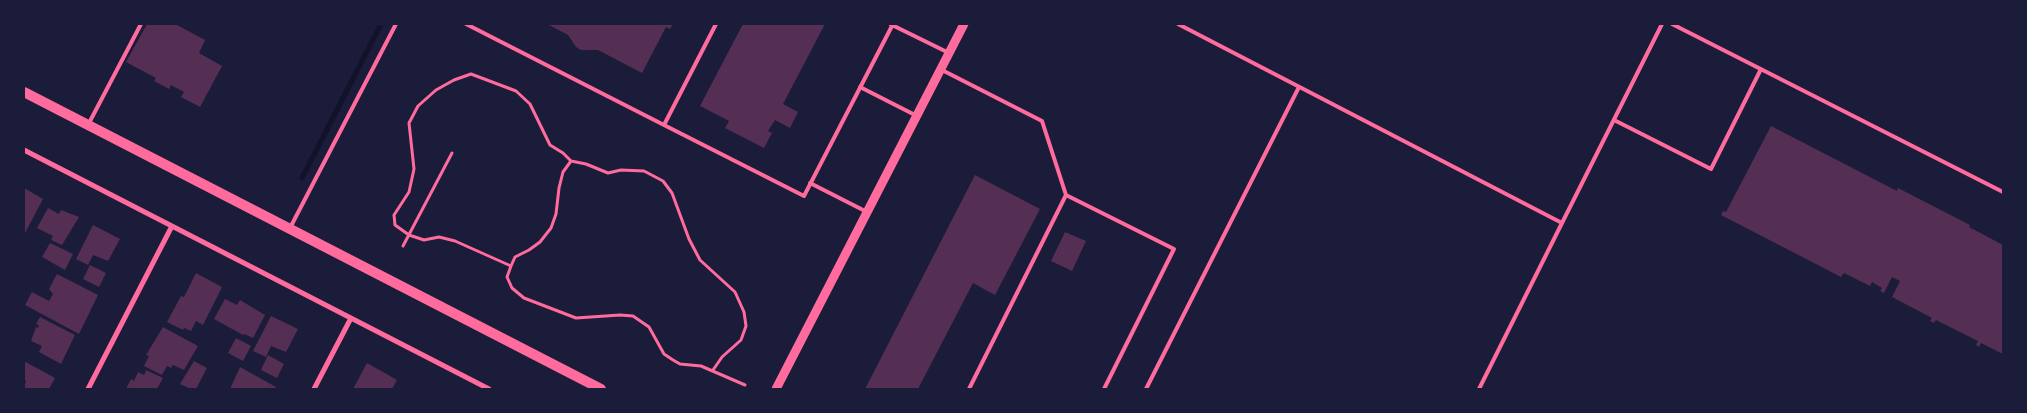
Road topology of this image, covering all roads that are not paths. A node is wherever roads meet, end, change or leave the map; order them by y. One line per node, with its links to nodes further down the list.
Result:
1 (141, 24): 18 (lane)
2 (396, 24): 27 (lane)
3 (466, 24): 19 (lane)
4 (716, 24): 19 (lane)
5 (892, 24): 10 (lane); 13 (lane)
6 (964, 24): 10 (street)
7 (1178, 24): 14 (lane)
8 (1662, 24): 17 (lane)
9 (1672, 24): 12 (lane)
10 (948, 54): 11 (street)
11 (940, 69): 16 (street); 23 (lane)
12 (1761, 70): 17 (lane); 22 (lane)
13 (860, 87): 16 (lane); 21 (lane)
14 (1299, 87): 25 (lane); 36 (lane)
15 (24, 92): 18 (main road)
16 (917, 116): 24 (street)
17 (1614, 120): 25 (lane)
18 (88, 125): 27 (main road)
19 (664, 125): 21 (lane)
20 (24, 150): 26 (street)
21 (810, 184): 24 (lane)
22 (2003, 192)
23 (1066, 195): 34 (lane); 35 (lane)
24 (867, 212): 33 (street)
25 (1562, 223): 37 (lane)
26 (172, 226): 28 (street); 29 (street)
27 (289, 229): 32 (main road)
28 (351, 318): 30 (street); 31 (street)
29 (88, 389)
30 (314, 389)
31 (490, 389)
32 (601, 389)
33 (776, 389)
34 (969, 389)
35 (1104, 389)
36 (1146, 389)
37 (1479, 389)

